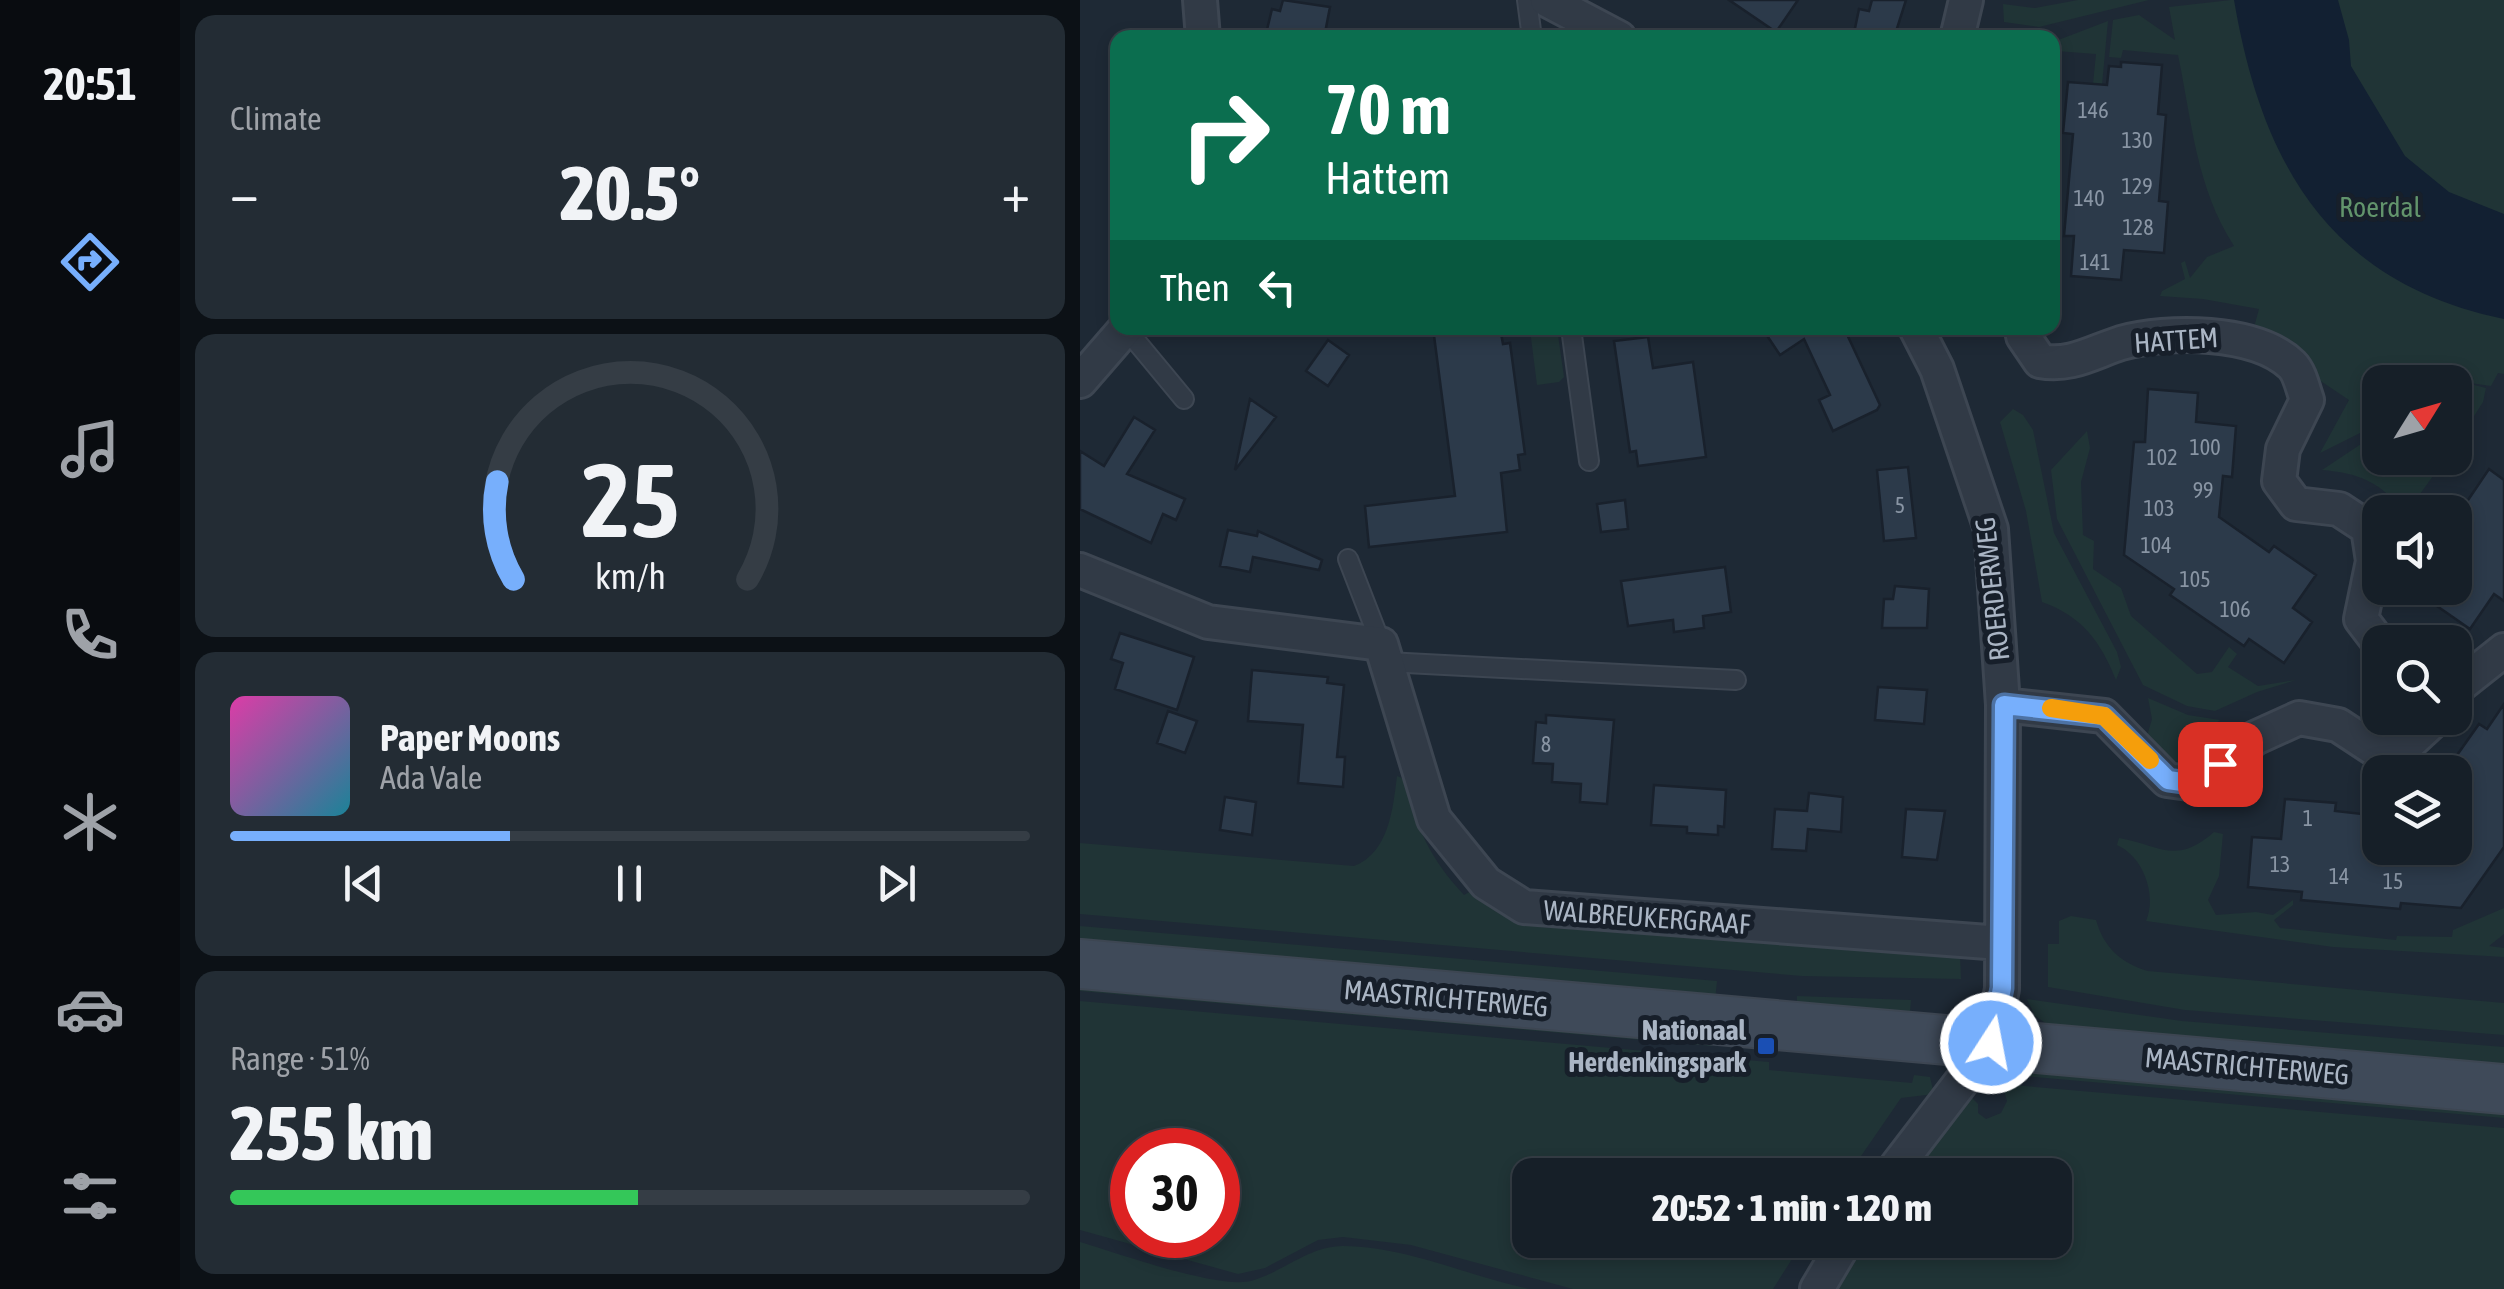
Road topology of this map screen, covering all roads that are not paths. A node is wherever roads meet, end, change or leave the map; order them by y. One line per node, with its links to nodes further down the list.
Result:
1 (1200, 0): 5 (street)
2 (1527, 0): 6 (lane)
3 (1546, 0): 7 (street)
4 (1966, 0): 8 (street)
5 (1202, 30)
6 (1531, 30)
7 (1604, 30)
8 (1959, 30)
9 (1120, 335): 14 (street)
10 (1132, 335): 15 (lane)
11 (1572, 335): 16 (lane)
12 (1920, 335): 24 (street, ROERDERWEG)
13 (2024, 335): 19 (street, HATTEM)
14 (1080, 381)
15 (1184, 398)
16 (1589, 461)
17 (1348, 559): 21 (lane, WALBREUKERGRAAF)
18 (1080, 570): 21 (street)
19 (2366, 625)
20 (2504, 650): 22 (street)
21 (1384, 653): 23 (lane); 26 (street, WALBREUKERGRAAF)
22 (2472, 675)
23 (1736, 680)
24 (2004, 705): 25 (street); 26 (street, ROERDERWEG)
25 (2417, 735)
26 (2001, 943): 28 (street, ROERDERWEG)
27 (1080, 964): 28 (main road, MAASTRICHTERWEG)
28 (1991, 1043): 29 (main road, MAASTRICHTERWEG); 30 (street)
29 (2504, 1090)
30 (1903, 1158)
31 (1835, 1258): 32 (street)
32 (1817, 1289)

